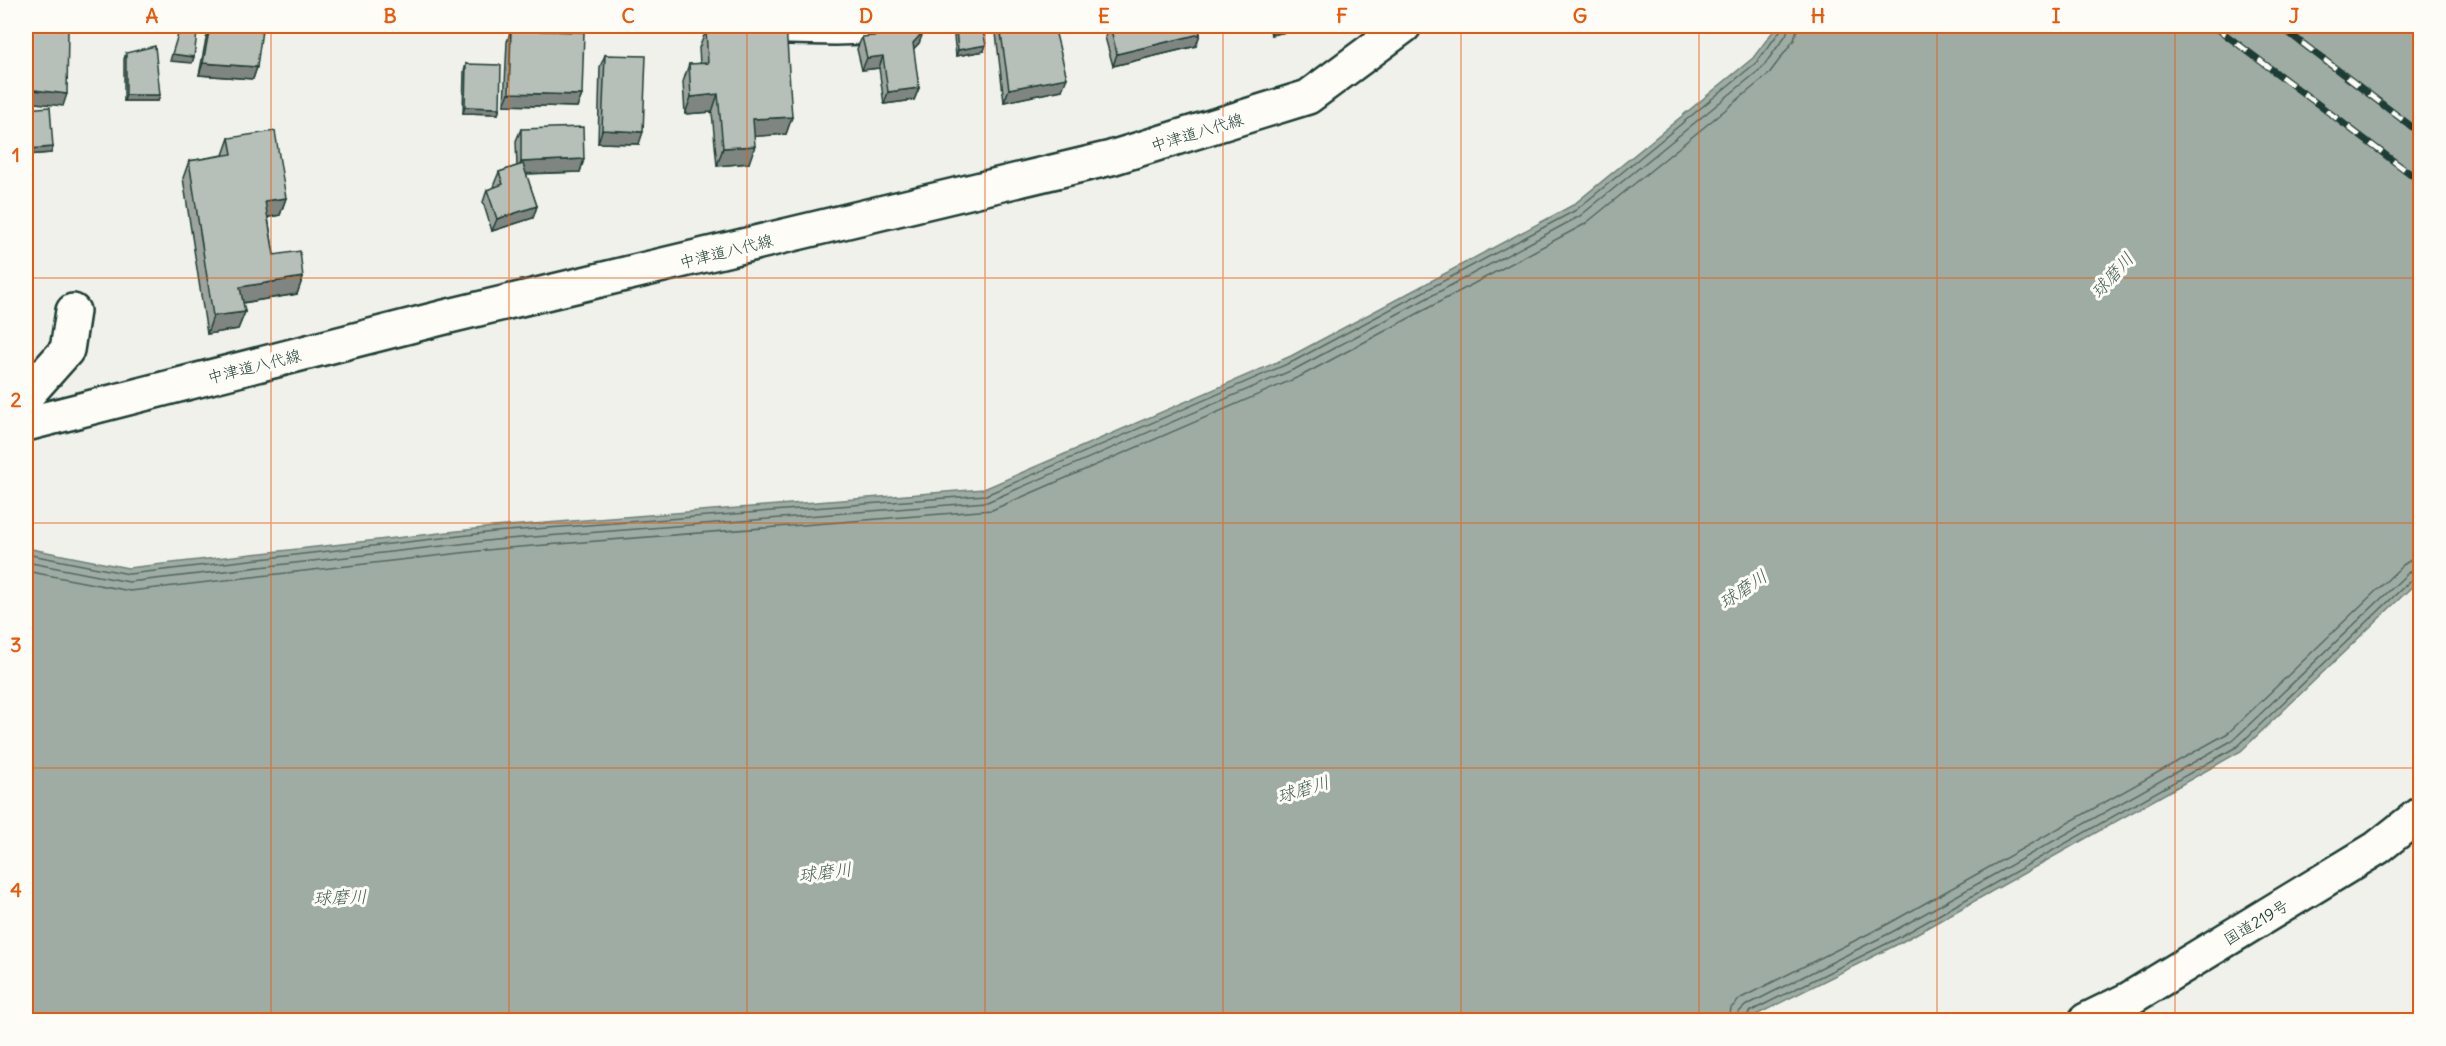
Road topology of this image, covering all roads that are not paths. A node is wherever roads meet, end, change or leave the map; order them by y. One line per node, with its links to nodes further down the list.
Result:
1 (742, 26): 2 (main road)
2 (897, 26)
3 (1404, 26): 6 (main road, 中津道八代線)
4 (73, 311): 5 (main road)
5 (26, 396)
6 (26, 424)
7 (2421, 814): 8 (main road, 国道219号)
8 (2086, 1020)

